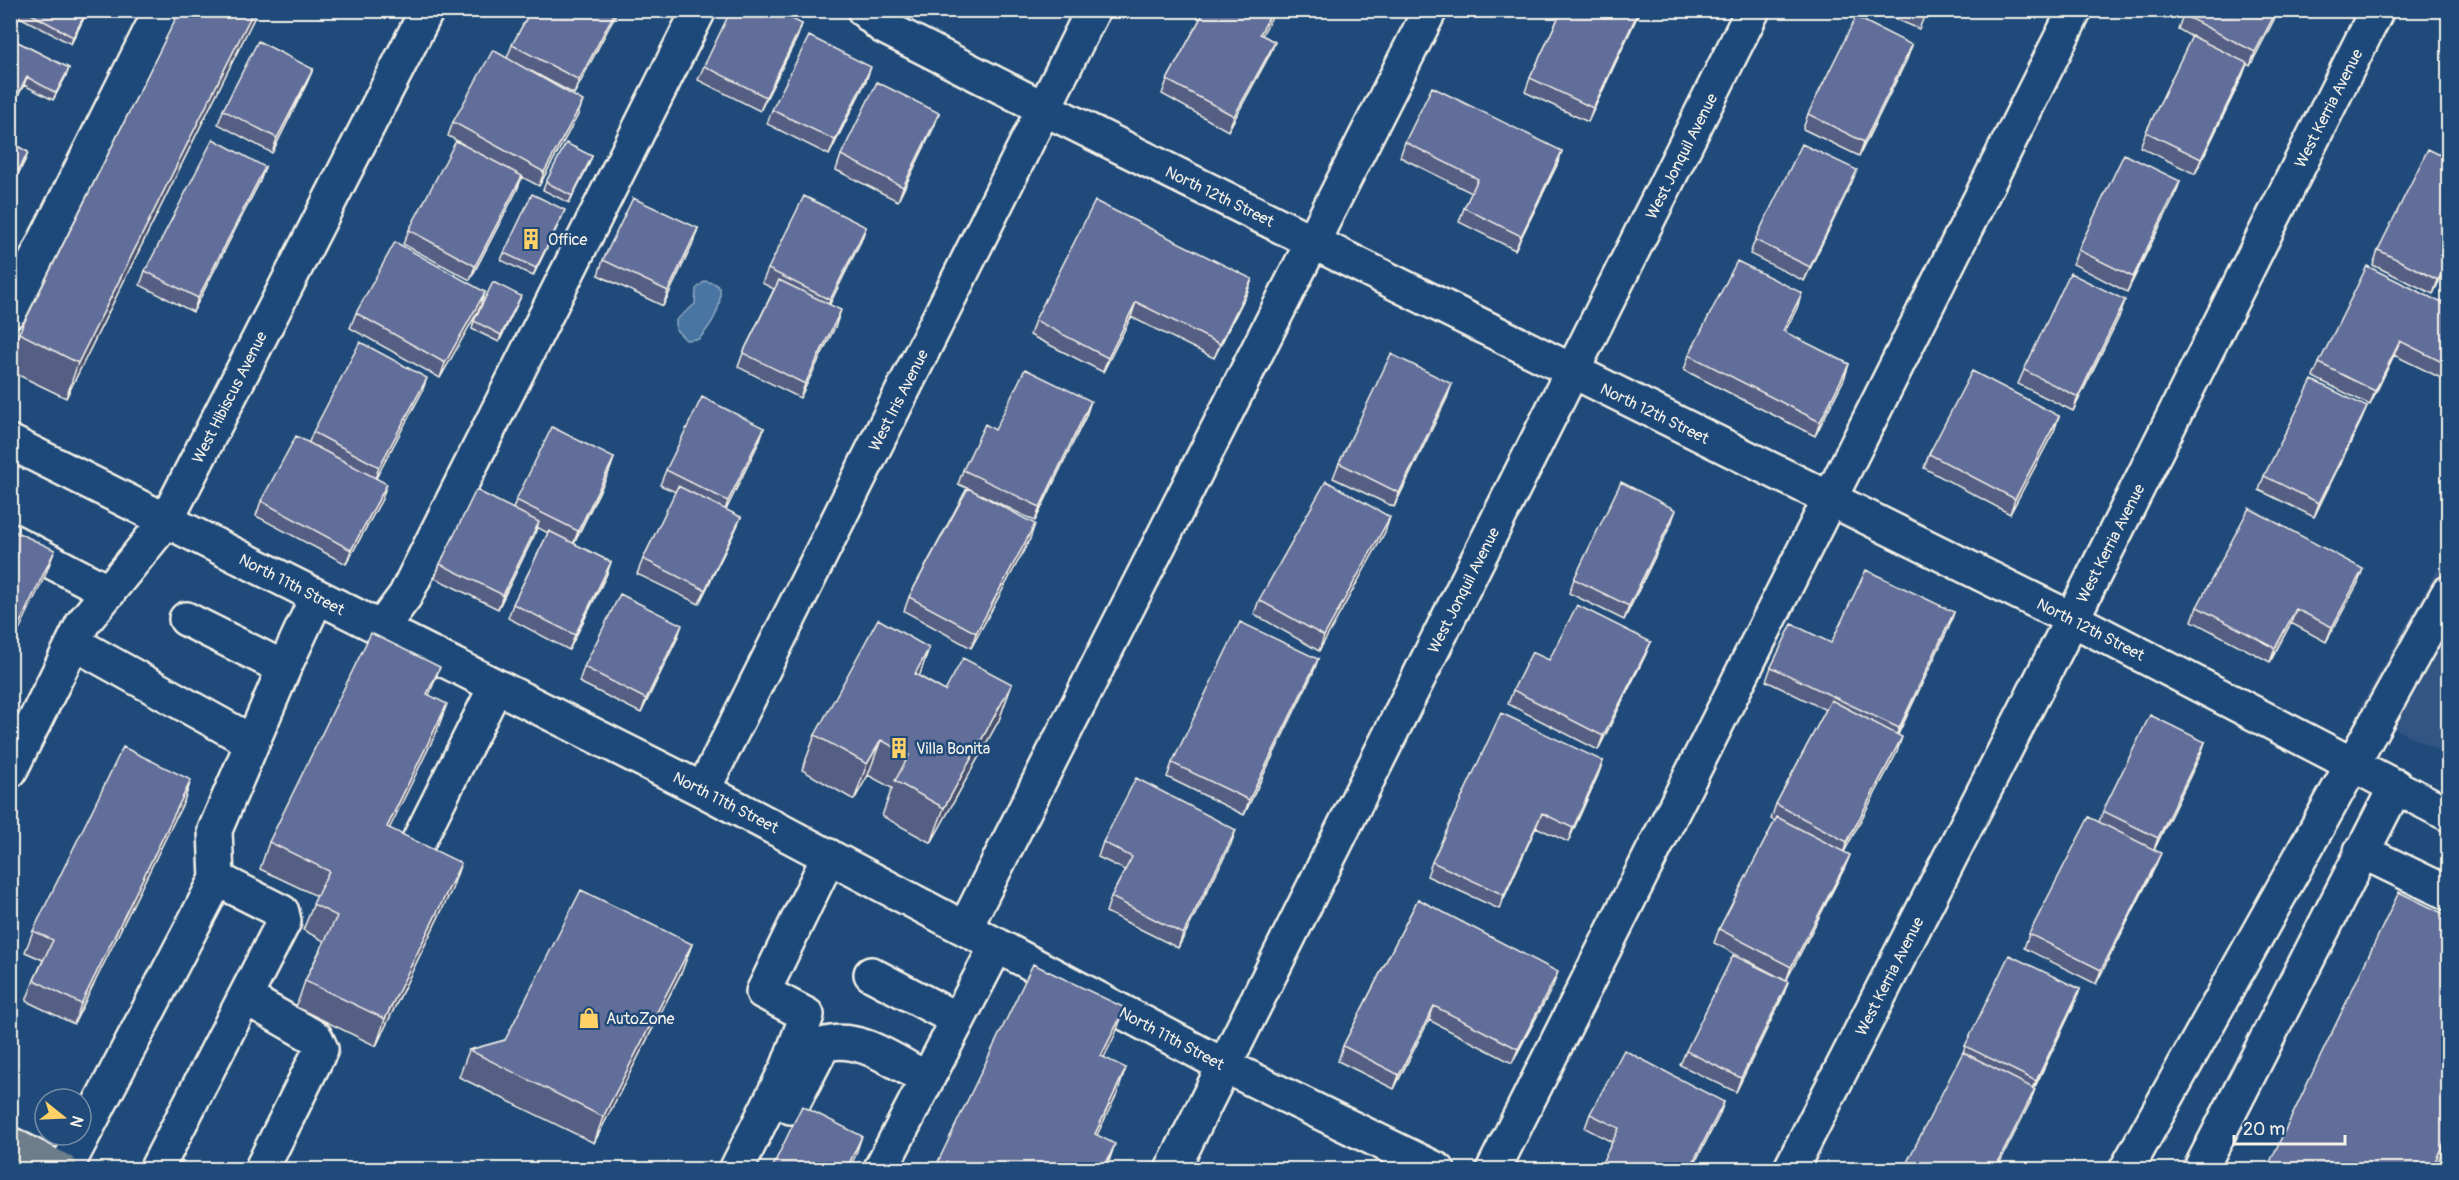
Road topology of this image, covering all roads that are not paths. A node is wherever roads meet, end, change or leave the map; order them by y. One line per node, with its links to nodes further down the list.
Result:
1 (161, 10): 12 (street)
2 (427, 10): 16 (street, West Hibiscus Avenue)
3 (699, 10): 23 (street)
4 (864, 10): 10 (street, North 12th Street)
5 (1093, 10): 10 (street, West Iris Avenue)
6 (1430, 10): 11 (street)
7 (1753, 10): 13 (street, West Jonquil Avenue)
8 (2075, 10): 15 (street)
9 (2377, 10): 22 (street, West Kerria Avenue)
10 (1043, 108): 11 (street, North 12th Street); 31 (street, West Iris Avenue)
11 (1313, 242): 13 (street, North 12th Street); 38 (street)
12 (10, 311)
13 (1572, 372): 15 (street, North 12th Street); 43 (street, West Jonquil Avenue)
14 (10, 442): 16 (street, North 11th Street)
15 (1830, 499): 22 (street, North 12th Street); 54 (street)
16 (166, 521): 18 (street, West Hibiscus Avenue); 20 (street, North 11th Street)
17 (10, 540): 18 (street)
18 (109, 592): 24 (street, West Hibiscus Avenue)
19 (2448, 593): 28 (street)
20 (317, 597): 23 (street, North 11th Street); 25 (street)
21 (186, 619): 25 (street)
22 (2072, 619): 28 (street, North 12th Street); 55 (street, West Kerria Avenue)
23 (381, 628): 26 (street, North 11th Street)
24 (74, 643): 27 (street); 29 (street, West Hibiscus Avenue)
25 (284, 668): 27 (street)
26 (496, 686): 31 (street, North 11th Street); 33 (street)
27 (252, 742): 36 (street)
28 (2352, 763): 30 (street, North 12th Street); 56 (street)
29 (10, 771)
30 (2396, 786): 32 (street, North 12th Street); 34 (street)
31 (703, 790): 35 (street, North 11th Street)
32 (2448, 814)
33 (415, 848)
34 (2361, 851): 37 (street); 57 (street)
35 (829, 856): 38 (street, North 11th Street); 49 (street)
36 (218, 879): 41 (street); 46 (street)
37 (2448, 893)
38 (965, 928): 39 (street, North 11th Street)
39 (997, 945): 42 (street); 43 (street, North 11th Street)
40 (871, 974): 42 (street)
41 (245, 997): 47 (street); 48 (street)
42 (958, 1020): 44 (street)
43 (1223, 1065): 52 (street, West Jonquil Avenue); 53 (street, North 11th Street)
44 (927, 1079): 50 (street); 51 (street)
45 (10, 1144): 46 (main road)
46 (63, 1170)
47 (156, 1170)
48 (261, 1170)
49 (736, 1170)
50 (759, 1170)
51 (880, 1170)
52 (1172, 1170)
53 (1438, 1170)
54 (1493, 1170)
55 (1790, 1170)
56 (2126, 1170)
57 (2199, 1170)

